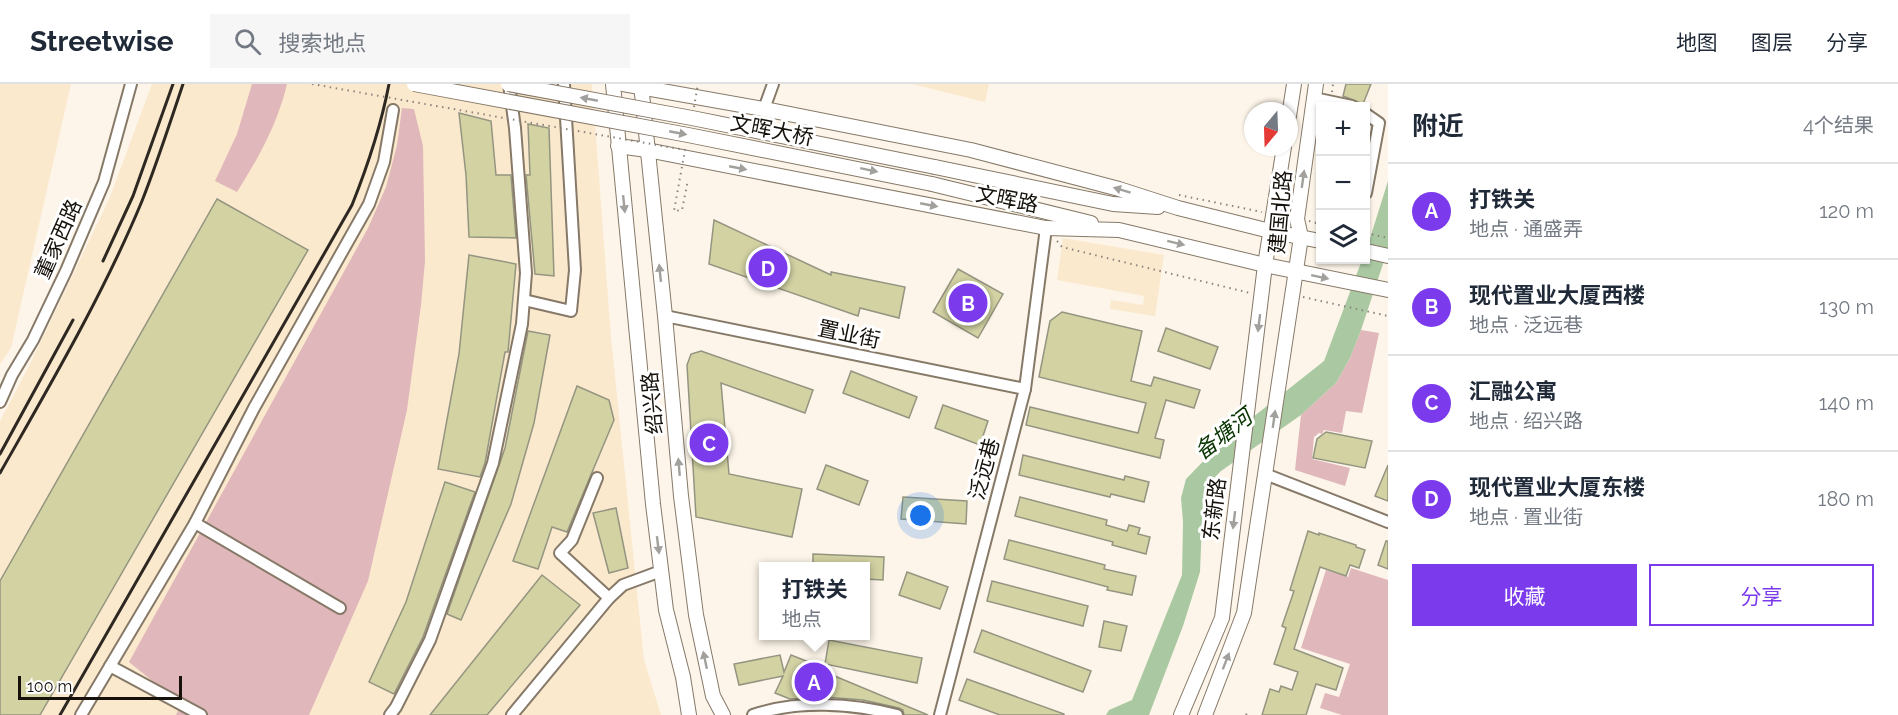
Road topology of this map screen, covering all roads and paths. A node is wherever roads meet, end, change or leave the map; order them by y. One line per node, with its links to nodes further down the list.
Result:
1 (132, 84): 43 (street, 董家西路)
2 (312, 84): 23 (path, bridge)
3 (414, 84): 26 (main road, 文晖大桥, one-way to 26, bridge)
4 (509, 84): 24 (main road, 文晖大桥, one-way to 4, bridge); 39 (street)
5 (564, 84): 39 (street)
6 (613, 84): 19 (main road, 绍兴路)
7 (623, 84): 11 (main road, 文晖路)
8 (698, 84): 15 (path, bridge)
9 (773, 84): 16 (street)
10 (1294, 84): 13 (main road)
11 (642, 85): 16 (main road, 文晖路); 20 (main road, 绍兴路)
12 (1315, 91): 14 (street); 29 (main road, 建国北路, one-way to 12)
13 (1291, 102)
14 (1342, 102)
15 (684, 105)
16 (764, 109): 24 (main road, 文晖路, one-way to 16)
17 (393, 110): 47 (street)
18 (1370, 117): 22 (street)
19 (618, 146): 20 (main road, 文晖路); 48 (main road, 绍兴路, one-way to 48)
20 (647, 150): 25 (main road, 文晖路, one-way to 25); 40 (main road, 绍兴路, one-way to 20)
21 (1282, 156): 27 (main road, 建国北路)
22 (1370, 168)
23 (688, 180)
24 (1178, 208): 27 (main road, 文晖路)
25 (1046, 228): 26 (main road, 文晖路); 37 (path); 42 (street, 泛远巷)
26 (1119, 230): 34 (main road, 文晖路, one-way to 34)
27 (1270, 231): 29 (main road, 文晖路); 34 (main road, 建国北路)
28 (1370, 235): 30 (path)
29 (1301, 237): 31 (main road, 文晖路); 35 (main road, 建国北路)
30 (1388, 238)
31 (1316, 240)
32 (1370, 252): 33 (main road)
33 (1388, 256)
34 (1265, 265): 35 (main road, 文晖路); 37 (main road, 东新路)
35 (1295, 272): 36 (main road, 文晖路, one-way to 36); 38 (main road)
36 (1388, 290)
37 (1262, 294): 61 (main road, 东新路, one-way to 61)
38 (1292, 294): 41 (path); 44 (main road, one-way to 38)
39 (524, 300): 54 (street)
40 (665, 316): 42 (street, 置业街); 57 (main road, 绍兴路, one-way to 40)
41 (1388, 316)
42 (1025, 389): 60 (street, 泛远巷)
43 (0, 402)
44 (1265, 474): 46 (street); 62 (main road, one-way to 44)
45 (597, 478): 49 (street)
46 (1388, 522)
47 (195, 523): 50 (street); 51 (street)
48 (661, 571): 49 (street); 56 (main road, 绍兴路)
49 (609, 598): 55 (street)
50 (340, 608)
51 (110, 666): 52 (street); 53 (street)
52 (81, 715)
53 (201, 715)
54 (390, 715)
55 (512, 715)
56 (689, 715)
57 (723, 715)
58 (753, 715): 59 (street)
59 (897, 715)
60 (940, 715)
61 (1181, 715)
62 (1205, 715)

